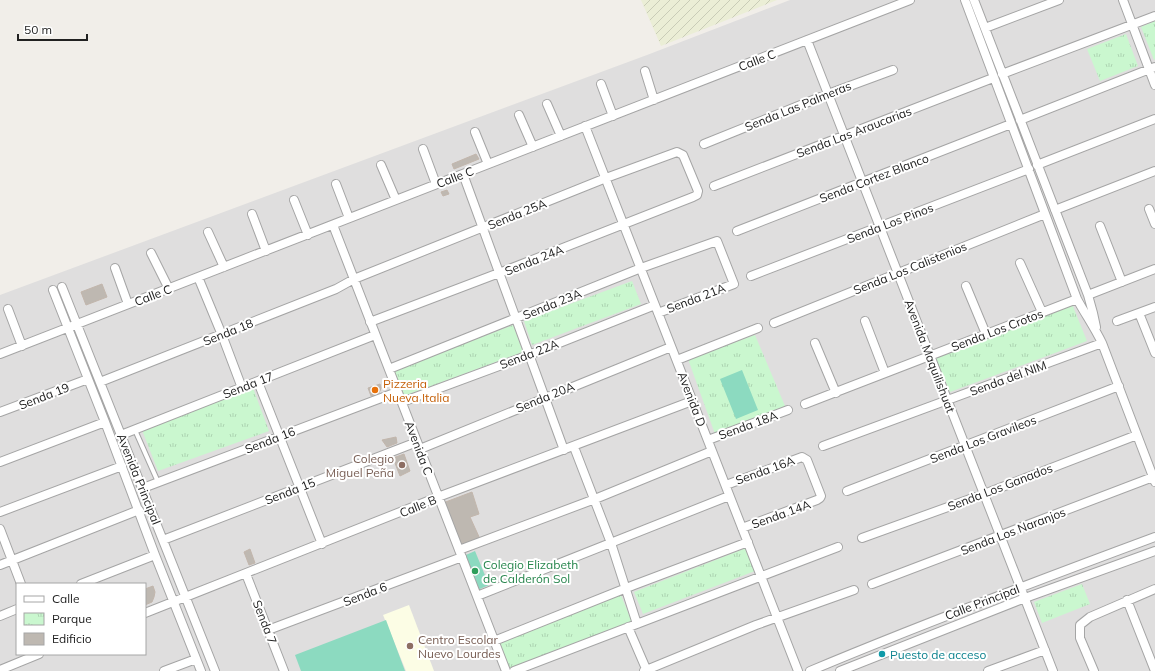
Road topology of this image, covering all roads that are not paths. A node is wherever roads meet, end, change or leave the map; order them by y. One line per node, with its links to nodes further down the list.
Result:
1 (910, 0): 9 (street, Calle C)
2 (965, 0): 14 (street)
3 (974, 0): 8 (street)
4 (1059, 0): 8 (street)
5 (1123, 0): 7 (street)
6 (1155, 16): 7 (street)
7 (1132, 25): 10 (street); 13 (street)
8 (985, 28): 13 (street)
9 (807, 40): 17 (street, Avenida Maquilishuat); 18 (street, Calle C)
10 (1152, 68): 16 (street); 23 (street)
11 (893, 70): 17 (street, Senda Las Palmeras)
12 (645, 71): 18 (street)
13 (1002, 74): 23 (street)
14 (993, 78): 24 (street); 28 (street, Senda Las Araucarias)
15 (601, 84): 21 (street)
16 (1155, 85)
17 (828, 94): 28 (street, Avenida Maquilishuat); 29 (street, Senda Las Palmeras)
18 (654, 100): 21 (street, Calle C)
19 (547, 104): 27 (street)
20 (519, 115): 30 (street)
21 (613, 116): 25 (street, Calle C)
22 (1155, 119): 34 (street)
23 (1020, 120): 34 (street)
24 (1011, 124): 35 (street); 39 (street, Senda Cortez Blanco)
25 (586, 126): 27 (street, Calle C); 38 (street, Avenida D)
26 (475, 132): 32 (street)
27 (561, 136): 30 (street, Calle C)
28 (845, 136): 39 (street, Avenida Maquilishuat); 42 (street, Senda Las Araucarias)
29 (704, 144)
30 (533, 147): 32 (street, Calle C)
31 (423, 149): 41 (street)
32 (488, 164): 37 (street, Calle C)
33 (381, 165): 45 (street)
34 (1037, 165): 47 (street)
35 (1029, 169): 49 (street); 56 (street, Senda Los Pinos)
36 (1155, 171): 47 (street)
37 (463, 174): 41 (street, Calle C); 55 (street)
38 (606, 178): 43 (street, Senda 25A); 51 (street, Avenida D); 55 (street, Senda 25A)
39 (862, 183): 56 (street, Avenida Maquilishuat); 57 (street, Senda Cortez Blanco)
40 (336, 184): 50 (street)
41 (436, 184): 45 (street, Calle C)
42 (714, 186)
43 (697, 194): 51 (street, Senda 24A)
44 (294, 200): 59 (street)
45 (396, 200): 50 (street, Calle C)
46 (1149, 209): 52 (street)
47 (1055, 210): 78 (street)
48 (252, 214): 60 (street)
49 (1045, 214): 68 (street, Senda Los Calistenios); 79 (street)
50 (349, 218): 53 (street, Calle C)
51 (624, 224): 65 (street, Avenida D); 67 (street, Senda 24A)
52 (1155, 224)
53 (333, 225): 59 (street, Calle C); 71 (street, Avenida C)
54 (1100, 226): 72 (street)
55 (482, 227): 67 (street); 71 (street, Senda 25A)
56 (880, 227): 68 (street, Avenida Maquilishuat); 69 (street, Senda Los Pinos)
57 (737, 231)
58 (208, 232): 63 (street)
59 (308, 234): 60 (street, Calle C)
60 (266, 251): 63 (street, Calle C)
61 (151, 253): 76 (street)
62 (1020, 263): 84 (street)
63 (224, 267): 70 (street, Calle C)
64 (114, 268): 80 (street)
65 (641, 268): 73 (street, Senda 23A); 83 (street, Avenida D); 86 (street, Senda 23A)
66 (1155, 269): 72 (street)
67 (499, 273): 86 (street); 89 (street, Senda 24A)
68 (898, 273): 90 (street, Senda Los Calistenios); 105 (street, Avenida Maquilishuat)
69 (751, 276)
70 (198, 277): 76 (street, Calle C); 96 (street)
71 (354, 280): 89 (street, Avenida C); 96 (street, Senda 18)
72 (1122, 282): 78 (street)
73 (734, 284): 83 (street, Senda 21A)
74 (966, 286): 95 (street)
75 (62, 287): 91 (street, Avenida Principal)
76 (169, 289): 80 (street, Calle C)
77 (53, 290): 92 (street, Avenida Principal)
78 (1088, 295): 94 (street)
79 (1077, 299): 84 (street, Senda Los Crotos); 94 (street)
80 (128, 304): 91 (street, Calle C)
81 (1155, 307): 85 (street)
82 (8, 309): 100 (street)
83 (657, 309): 101 (street, Avenida D); 104 (street, Senda 22A)
84 (1042, 312): 95 (street, Senda Los Crotos)
85 (1139, 313): 88 (street); 102 (street)
86 (516, 319): 104 (street); 107 (street, Senda 23A)
87 (865, 321): 108 (street)
88 (1118, 321)
89 (370, 322): 97 (street, Avenida C)
90 (774, 323)
91 (78, 324): 92 (street, Calle C); 110 (street, Avenida Principal)
92 (68, 328): 100 (street, Calle C); 109 (street, Avenida Principal)
93 (758, 328): 106 (street)
94 (1096, 330): 99 (street)
95 (986, 334): 105 (street, Senda Los Crotos)
96 (222, 335): 110 (street, Senda 18); 113 (street)
97 (375, 335): 107 (street, Avenida C); 111 (street, Senda 17)
98 (815, 343): 115 (street)
99 (1102, 343): 112 (street); 118 (street, Senda del NIM)
100 (22, 346): 103 (street, Calle C)
101 (671, 347): 106 (street, Avenida D); 116 (street, Senda 20A)
102 (1155, 353)
103 (0, 354)
104 (529, 355): 116 (street); 119 (street, Senda 22A)
105 (930, 356): 108 (street, Senda Los Crotos); 118 (street, Avenida Maquilishuat)
106 (676, 360): 117 (street, Avenida D)
107 (389, 369): 114 (street, Avenida C)
108 (885, 373): 115 (street, Senda Los Crotos)
109 (88, 379): 122 (street, Senda 19); 123 (street, Avenida Principal)
110 (100, 382): 126 (street, Avenida Principal)
111 (258, 382): 113 (street, Senda 17); 127 (street)
112 (1119, 386): 125 (street); 129 (street, Senda Los Gravileos)
113 (242, 388): 124 (street, Senda 17)
114 (397, 392): 119 (street, Avenida C); 127 (street, Senda 16)
115 (836, 393): 120 (street, Senda Los Crotos)
116 (545, 397): 130 (street, Senda 20A); 133 (street)
117 (692, 401): 128 (street, Avenida D); 132 (street, Calle B)
118 (948, 401): 129 (street, Avenida Maquilishuat); 131 (street, Senda del NIM)
119 (402, 402): 130 (street, Avenida C)
120 (805, 404)
121 (788, 410): 128 (street, Senda 18A)
122 (0, 412)
123 (105, 422): 135 (street); 136 (street, Avenida Principal)
124 (135, 430): 126 (street, Senda 17); 138 (lane)
125 (1137, 434): 137 (street); 143 (street, Senda Los Ganados)
126 (121, 435): 140 (street, Avenida Principal)
127 (279, 436): 138 (street, Senda 16); 141 (street)
128 (708, 440): 134 (street, Avenida D)
129 (965, 445): 142 (street, Senda Los Gravileos); 143 (street, Avenida Maquilishuat)
130 (418, 446): 141 (street, Senda 15); 145 (street, Avenida C)
131 (823, 446)
132 (574, 447): 133 (street, Calle B); 147 (street)
133 (564, 450): 145 (street, Calle B)
134 (712, 451): 139 (street, Avenida D); 147 (street, Senda 6)
135 (0, 462)
136 (122, 466): 148 (street, Avenida Principal); 149 (street)
137 (1154, 480): 152 (street, Senda Los Naranjos)
138 (158, 483): 140 (street, Senda 16)
139 (726, 485): 144 (street, Avenida D); 146 (street, Senda 16A)
140 (143, 488): 155 (street, Avenida Principal)
141 (300, 488): 155 (street, Senda 15); 158 (street)
142 (847, 491)
143 (984, 494): 152 (street, Avenida Maquilishuat); 154 (street, Senda Los Ganados)
144 (729, 496): 150 (street, Avenida D); 157 (street)
145 (438, 497): 158 (street, Calle B); 161 (street, Avenida C)
146 (820, 498): 150 (street, Senda 14A)
147 (595, 499): 157 (street); 161 (street, Senda 6)
148 (139, 510): 162 (street, Avenida Principal); 163 (street)
149 (0, 512)
150 (742, 528): 156 (street, Avenida D)
151 (0, 529): 163 (street)
152 (1000, 536): 169 (street, Senda Los Naranjos); 170 (street, Avenida Maquilishuat)
153 (1155, 536): 170 (street, Calle Principal)
154 (862, 538)
155 (163, 540): 175 (street, Avenida Principal)
156 (748, 542): 166 (street, Avenida D); 171 (street)
157 (611, 543): 171 (street); 174 (street)
158 (322, 544): 165 (street, Calle B)
159 (838, 547): 166 (street)
160 (1155, 551): 176 (street, Calle Principal)
161 (460, 554): 174 (street, Avenida C); 185 (street, Senda 6)
162 (155, 555): 168 (street); 178 (street, Avenida Principal)
163 (12, 561): 164 (street); 167 (street)
164 (0, 566)
165 (246, 574): 175 (street, Calle B); 185 (street, Senda 7)
166 (761, 576): 182 (street, Avenida D); 183 (street)
167 (21, 583)
168 (84, 583)
169 (872, 584)
170 (1020, 587): 176 (street, Avenida Maquilishuat); 187 (street, Calle Principal)
171 (626, 588): 183 (street); 186 (street)
172 (1155, 589): 177 (street)
173 (854, 590): 182 (street)
174 (477, 596): 186 (street, Avenida C)
175 (185, 597): 178 (street, Calle B); 196 (street, Avenida Principal)
176 (1025, 598): 188 (street, Avenida Maquilishuat); 191 (street, Calle Principal)
177 (1127, 600): 189 (street); 206 (street)
178 (173, 602): 180 (street, Calle B); 192 (street, Avenida Principal)
179 (16, 609): 181 (street)
180 (146, 613)
181 (0, 616)
182 (777, 617): 200 (street); 201 (street, Avenida D)
183 (637, 624): 184 (street)
184 (628, 627): 199 (street); 200 (street)
185 (268, 630): 197 (street, Senda 7)
186 (494, 641): 198 (street, Avenida C)
187 (870, 646): 191 (street); 202 (street, Calle Principal)
188 (1045, 650): 204 (street); 205 (street, Avenida Maquilishuat)
189 (1152, 654): 207 (street)
190 (37, 655): 193 (street)
191 (874, 657): 203 (street, Calle Principal)
192 (196, 659): 194 (street); 195 (street, Avenida Principal)
193 (0, 670)
194 (164, 671)
195 (201, 671)
196 (215, 671)
197 (284, 671)
198 (506, 671)
199 (514, 671)
200 (646, 671)
201 (798, 671)
202 (810, 671)
203 (840, 671)
204 (988, 671)
205 (1053, 671)
206 (1094, 671)
207 (1155, 671)

